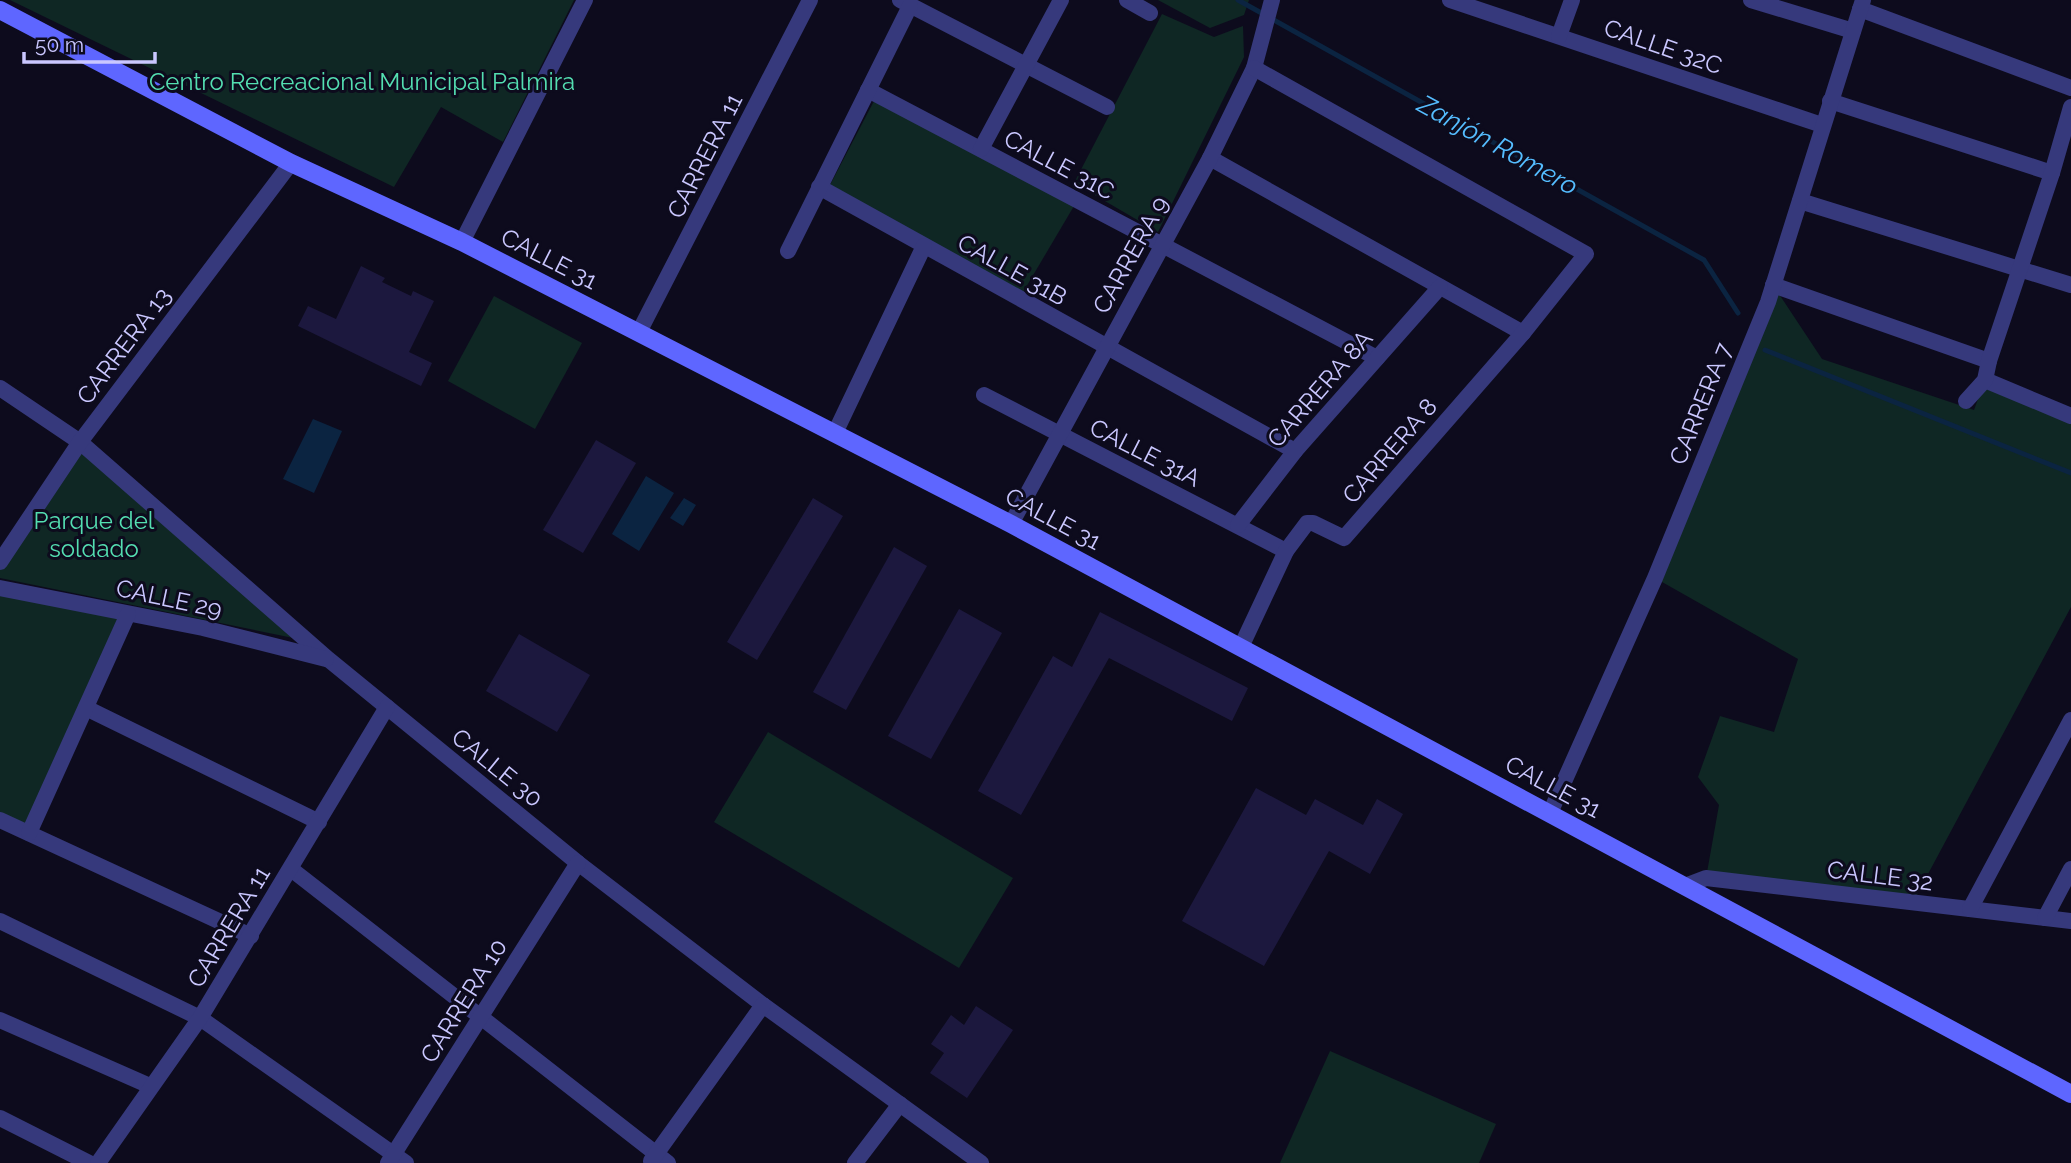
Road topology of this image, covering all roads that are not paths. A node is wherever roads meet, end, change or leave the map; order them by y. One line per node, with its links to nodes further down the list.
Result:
1 (584, 0): 29 (street)
2 (810, 0): 37 (street, CARRERA 11)
3 (1061, 0): 15 (street)
4 (1127, 0): 12 (street)
5 (1450, 0): 14 (street, CALLE 32C)
6 (1572, 0): 14 (street)
7 (1751, 0): 13 (street)
8 (1272, 1): 16 (street, CARRERA 9)
9 (905, 3): 15 (street); 18 (street)
10 (1861, 5): 13 (street, CARRERA 7); 17 (street)
11 (1, 13): 25 (main road, CALLE 31)
12 (1150, 13)
13 (1853, 30): 19 (street, CARRERA 7)
14 (1559, 36): 22 (street, CALLE 32C)
15 (1026, 65): 20 (street); 23 (street)
16 (1254, 68): 24 (street, CARRERA 9); 38 (street, CARRERA 8)
17 (2071, 88)
18 (869, 90): 23 (street, CALLE 31C); 27 (street)
19 (1830, 101): 22 (street, CARRERA 7); 26 (street)
20 (1107, 107)
21 (2071, 107): 26 (street)
22 (1822, 125): 28 (street, CARRERA 7)
23 (981, 149): 30 (street, CALLE 31C)
24 (1210, 158): 30 (street, CARRERA 9); 36 (street)
25 (291, 163): 29 (main road, CALLE 31); 49 (street, CARRERA 13)
26 (2052, 173): 33 (street)
27 (818, 187): 31 (street, CALLE 31B); 32 (street)
28 (1800, 201): 33 (street); 34 (street, CARRERA 7)
29 (462, 242): 37 (main road, CALLE 31)
30 (1163, 245): 39 (street, CARRERA 9); 40 (street, CALLE 31C)
31 (924, 246): 39 (street, CALLE 31B); 47 (street)
32 (788, 251)
33 (2020, 267): 35 (street); 41 (street)
34 (1773, 285): 41 (street); 62 (street, CARRERA 7)
35 (2071, 285)
36 (1440, 287): 38 (street); 40 (street, CARRERA 8A)
37 (639, 332): 47 (main road, CALLE 31)
38 (1523, 333): 53 (street, CARRERA 8)
39 (1106, 349): 48 (street, CARRERA 9); 50 (street, CALLE 31B)
40 (1377, 358): 50 (street, CARRERA 8A)
41 (1989, 361): 42 (street)
42 (1986, 380): 45 (street); 46 (street)
43 (0, 388): 49 (street, CALLE 30)
44 (984, 395): 48 (street, CALLE 31A)
45 (1966, 401)
46 (2071, 416)
47 (835, 433): 51 (main road, CALLE 31)
48 (1059, 435): 51 (street, CARRERA 9); 52 (street, CALLE 31A)
49 (80, 442): 54 (street, CARRERA 13); 58 (street, CALLE 30)
50 (1295, 451): 52 (street, CARRERA 8A)
51 (1010, 524): 57 (main road, CALLE 31)
52 (1238, 525): 53 (street, CALLE 31A)
53 (1286, 551): 57 (street, CARRERA 8)
54 (0, 562)
55 (0, 588): 56 (street, CALLE 29)
56 (128, 614): 58 (street, CALLE 29); 60 (street)
57 (1241, 647): 62 (main road, CALLE 31)
58 (328, 659): 59 (street, CALLE 30)
59 (387, 707): 64 (street, CARRERA 11); 66 (street, CALLE 30)
60 (86, 708): 64 (street); 65 (street)
61 (2068, 731): 70 (street)
62 (1550, 813): 69 (main road, CALLE 31)
63 (0, 820): 65 (street)
64 (318, 822): 67 (street, CARRERA 11)
65 (29, 833): 74 (street)
66 (578, 863): 75 (street, CALLE 30); 76 (street, CARRERA 10)
67 (291, 869): 74 (street, CARRERA 11); 76 (street)
68 (2071, 869): 71 (street)
69 (1685, 886): 70 (street, CALLE 32); 80 (main road, CALLE 31)
70 (1970, 909): 71 (street, CALLE 32)
71 (2045, 918): 73 (street, CALLE 32)
72 (0, 921): 77 (street)
73 (2071, 921)
74 (251, 936): 77 (street, CARRERA 11)
75 (763, 1005): 81 (street, CALLE 30); 83 (street)
76 (481, 1016): 83 (street); 84 (street, CARRERA 10)
77 (200, 1018): 79 (street, CARRERA 11); 84 (street)
78 (0, 1020): 79 (street)
79 (149, 1086): 86 (street, CARRERA 11)
80 (2071, 1094)
81 (900, 1104): 88 (street); 89 (street, CALLE 30)
82 (0, 1118): 85 (street)
83 (652, 1158): 87 (street)
84 (396, 1160)
85 (89, 1163)
86 (98, 1163)
87 (668, 1163)
88 (855, 1163)
89 (981, 1163)

